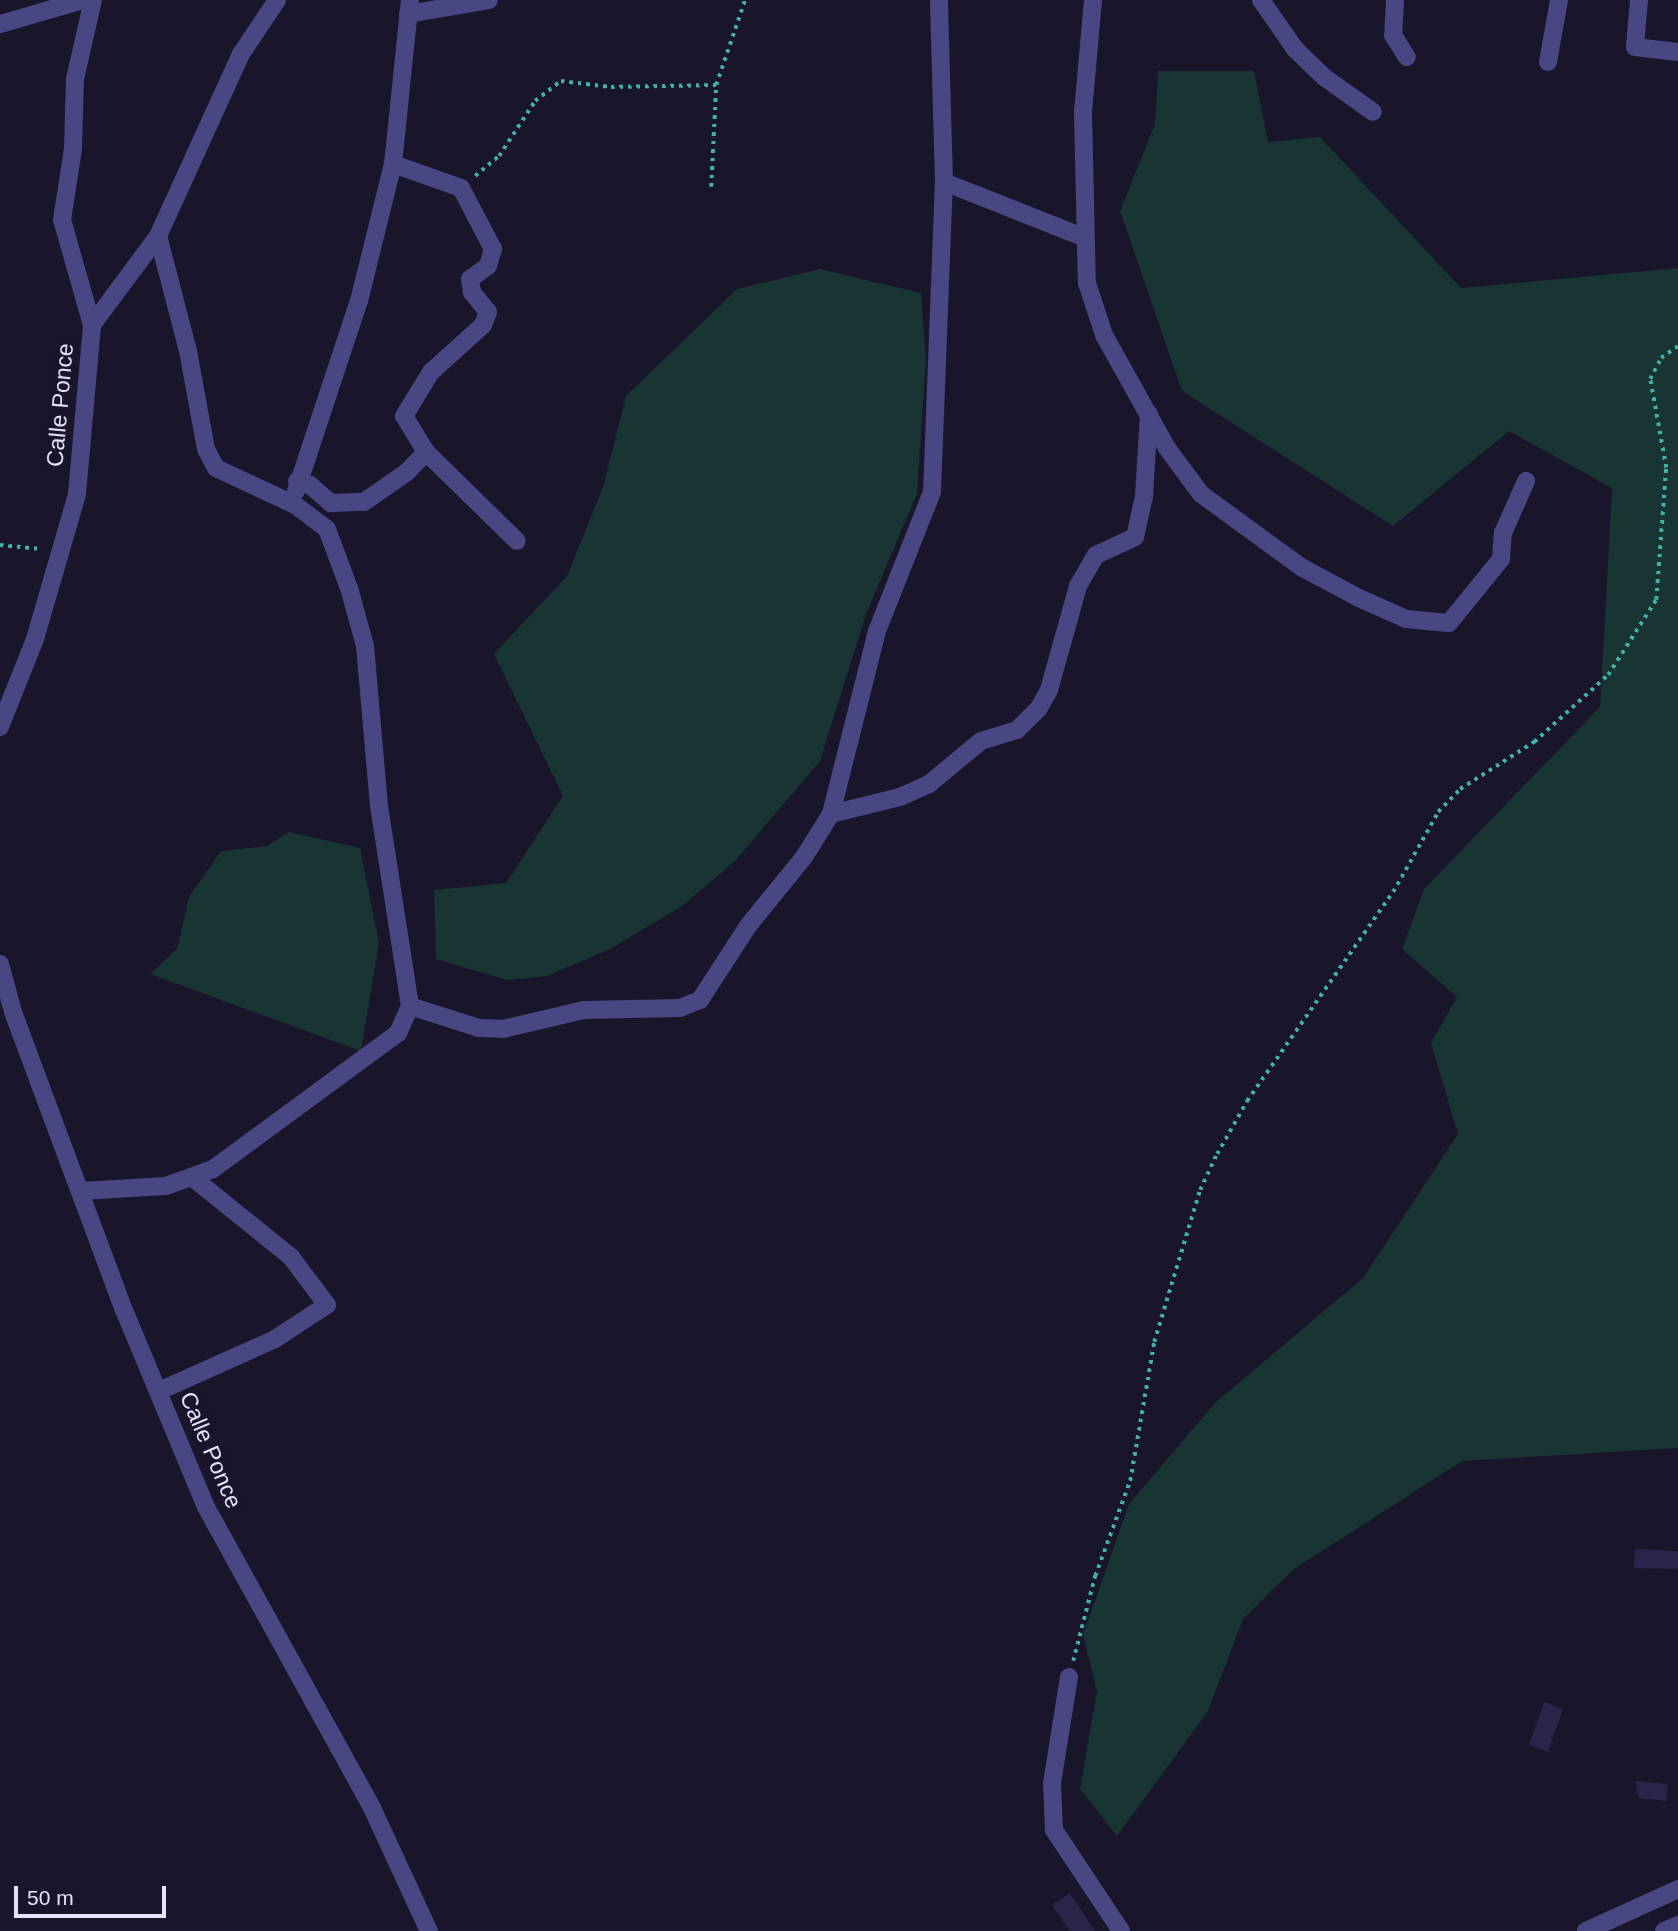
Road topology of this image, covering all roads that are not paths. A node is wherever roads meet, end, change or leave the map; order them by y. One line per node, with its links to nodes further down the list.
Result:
1 (83, 0): 12 (street)
2 (93, 0): 21 (street)
3 (277, 0): 19 (street, Calle Ponce)
4 (489, 0): 11 (street)
5 (939, 0): 18 (street)
6 (1093, 0): 20 (street)
7 (1261, 0): 16 (street)
8 (1395, 0): 14 (street)
9 (1559, 0): 15 (street)
10 (1639, 0): 13 (street)
11 (409, 7): 17 (street)
12 (0, 23)
13 (1678, 52)
14 (1407, 57)
15 (1548, 62)
16 (1373, 112)
17 (393, 164): 23 (street); 24 (street)
18 (944, 182): 20 (street); 29 (street)
19 (158, 236): 21 (street, Calle Ponce); 26 (street)
20 (1083, 237): 22 (street)
21 (92, 326): 28 (street, Calle Ponce)
22 (1149, 414): 25 (street); 29 (street)
23 (426, 452): 24 (street); 27 (street)
24 (297, 481): 26 (street)
25 (1526, 481)
26 (295, 505): 31 (street)
27 (517, 541)
28 (0, 727)
29 (831, 814): 31 (street)
30 (0, 964): 33 (street, Calle Ponce)
31 (410, 1006): 32 (street)
32 (193, 1178): 33 (street); 34 (street)
33 (81, 1191): 34 (street, Calle Ponce)
34 (159, 1391): 38 (street, Calle Ponce)
35 (1069, 1677): 39 (street)
36 (1678, 1889): 40 (street)
37 (1678, 1925): 41 (street)
38 (429, 1931)
39 (1121, 1931)
40 (1586, 1931)
41 (1664, 1931)

